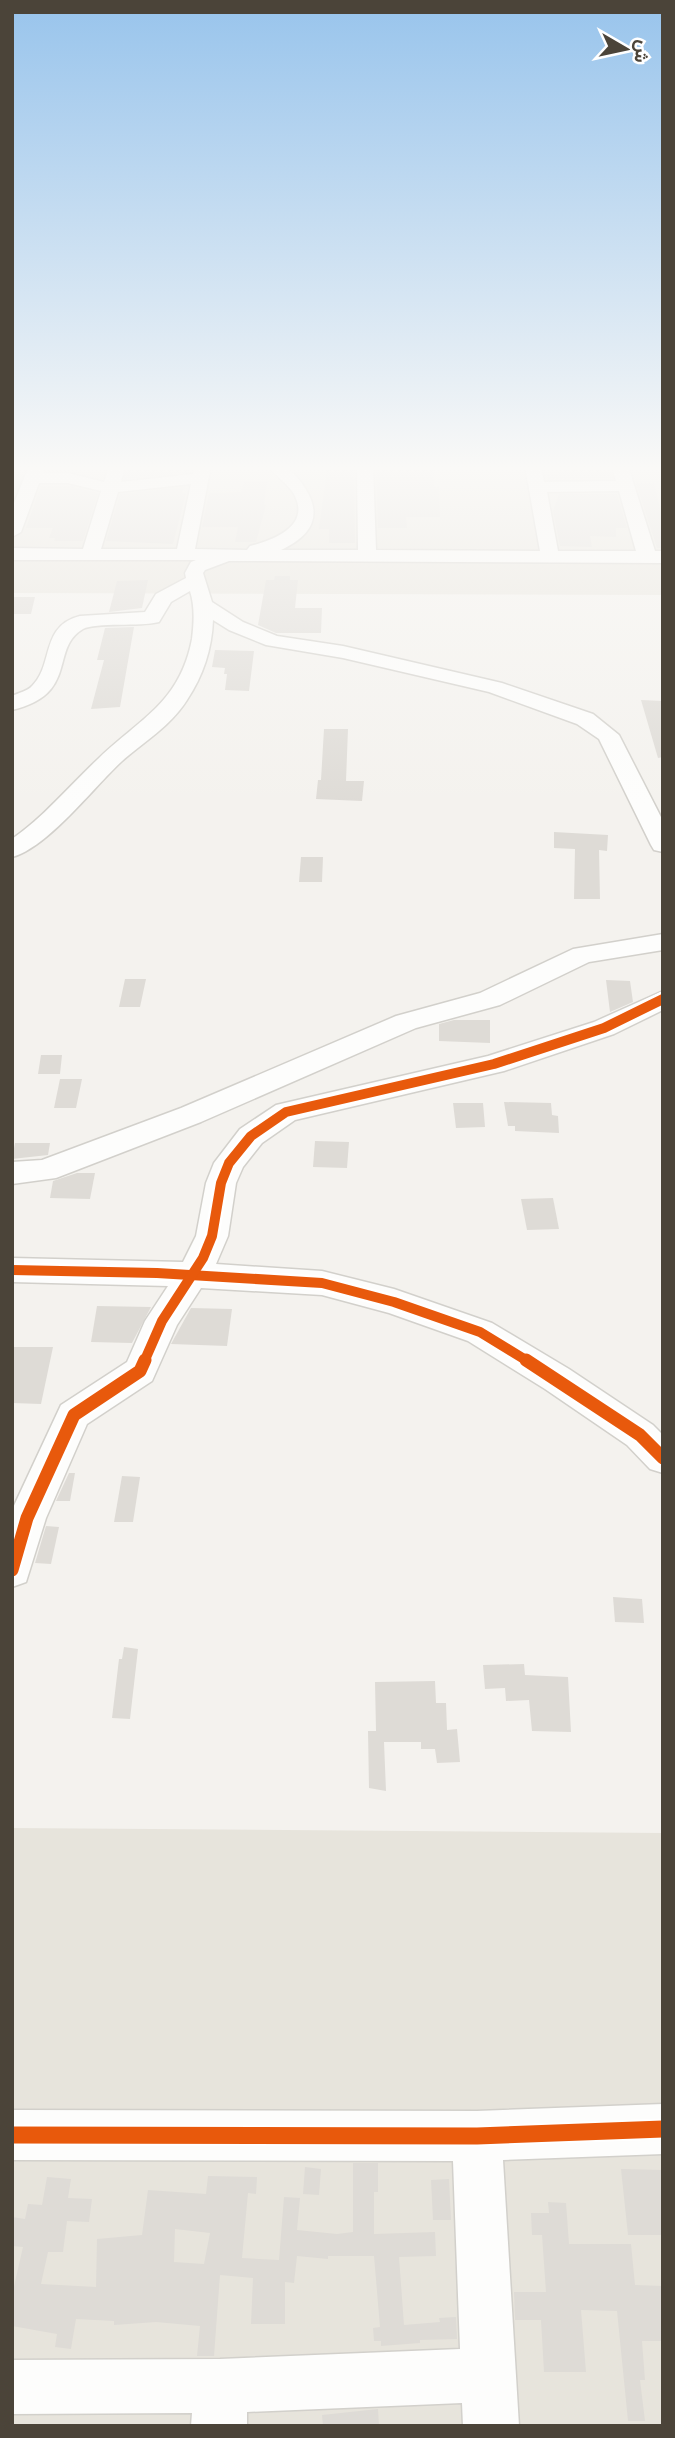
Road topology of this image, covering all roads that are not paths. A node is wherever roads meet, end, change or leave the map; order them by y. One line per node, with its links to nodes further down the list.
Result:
1 (195, 581): 2 (street); 3 (street)
2 (203, 604): 4 (street); 5 (street)
3 (12, 704)
4 (663, 845)
5 (12, 850)
6 (663, 942): 8 (street)
7 (663, 999): 10 (street)
8 (12, 1173)
9 (12, 1270): 10 (street)
10 (189, 1276): 11 (street); 12 (street)
11 (663, 1458)
12 (12, 1570)
13 (663, 2129): 15 (street)
14 (12, 2135): 15 (street)
15 (477, 2136): 17 (street)
16 (12, 2387): 18 (street)
17 (490, 2400): 18 (street)
18 (220, 2406)

